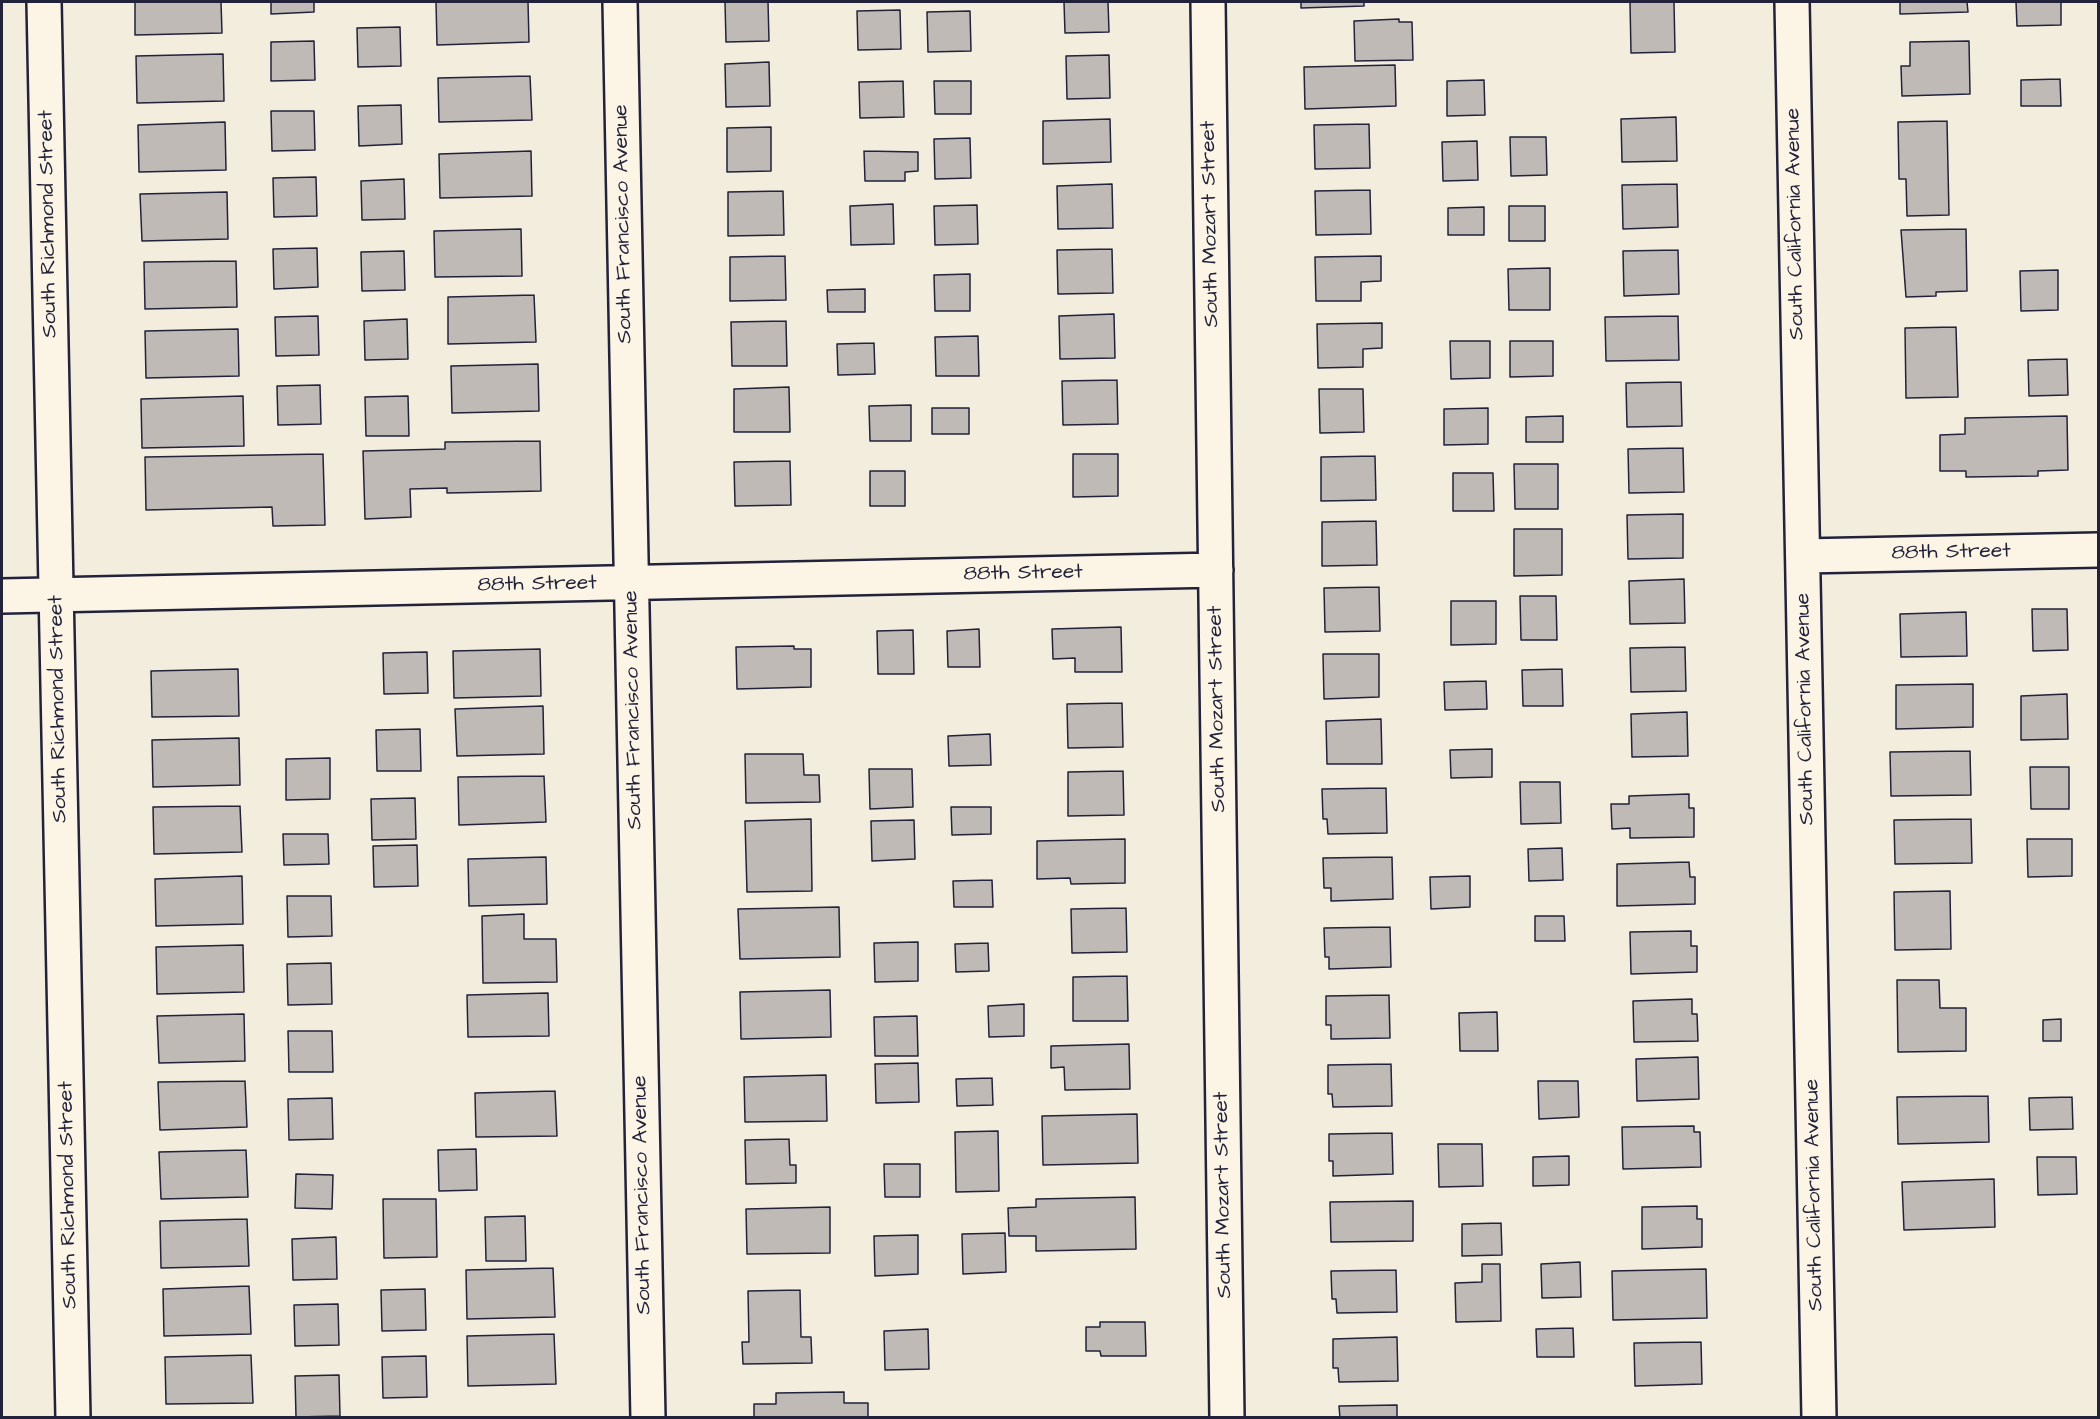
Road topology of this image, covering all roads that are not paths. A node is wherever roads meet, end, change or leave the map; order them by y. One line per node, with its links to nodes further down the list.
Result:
1 (44, 2): 9 (street, South Richmond Street)
2 (620, 2): 8 (street, South Francisco Avenue)
3 (1208, 2): 7 (street, South Mozart Street)
4 (1792, 2): 6 (street, South California Avenue)
5 (2098, 550): 6 (street, 88th Street)
6 (1803, 556): 14 (street, South California Avenue)
7 (1216, 570): 8 (street, 88th Street); 13 (street, South Mozart Street)
8 (631, 582): 9 (street, 88th Street); 12 (street, South Francisco Avenue)
9 (57, 595): 10 (street, 88th Street); 11 (street, South Richmond Street)
10 (2, 596)
11 (73, 1418)
12 (648, 1418)
13 (1227, 1418)
14 (1820, 1418)

